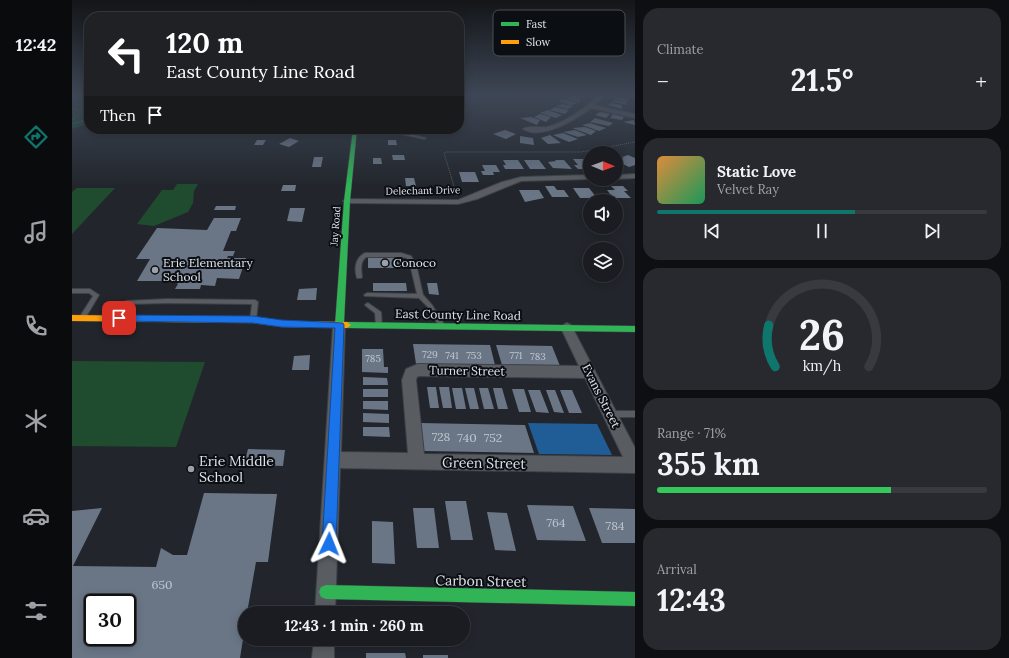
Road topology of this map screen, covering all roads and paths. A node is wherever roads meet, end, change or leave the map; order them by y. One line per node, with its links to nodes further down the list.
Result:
1 (557, 125): 2 (street)
2 (526, 129)
3 (355, 134): 11 (main road, Jay Road)
4 (405, 134): 5 (lane)
5 (424, 138)
6 (635, 142): 10 (path)
7 (635, 176): 9 (street)
8 (583, 177): 11 (street, Delechant Drive)
9 (623, 177)
10 (458, 196)
11 (348, 201): 23 (main road, Jay Road)
12 (359, 277): 15 (lane)
13 (72, 291): 18 (lane)
14 (367, 294): 15 (lane)
15 (420, 296): 25 (lane)
16 (368, 305): 24 (lane)
17 (72, 318): 18 (main road, East County Line Road)
18 (82, 318): 19 (main road, East County Line Road)
19 (119, 318): 20 (main road, East County Line Road); 20 (lane)
20 (253, 320): 21 (main road, East County Line Road)
21 (282, 324): 22 (main road, East County Line Road); 23 (main road, East County Line Road)
22 (72, 325)
23 (339, 325): 24 (main road, East County Line Road); 31 (street)
24 (379, 326): 25 (main road, East County Line Road)
25 (442, 326): 26 (main road, East County Line Road)
26 (566, 328): 27 (main road, East County Line Road); 28 (street, Evans Street)
27 (635, 329)
28 (589, 372): 29 (street, Evans Street); 32 (street, Turner Street)
29 (611, 414): 30 (lane); 33 (street, Evans Street)
30 (635, 414)
31 (332, 460): 32 (street, Green Street); 34 (street)
32 (417, 462): 33 (street, Green Street)
33 (635, 464)
34 (326, 592): 35 (main road, Carbon Street); 36 (street)
35 (635, 599)
36 (325, 606)
37 (324, 646): 38 (street)
38 (323, 658)

